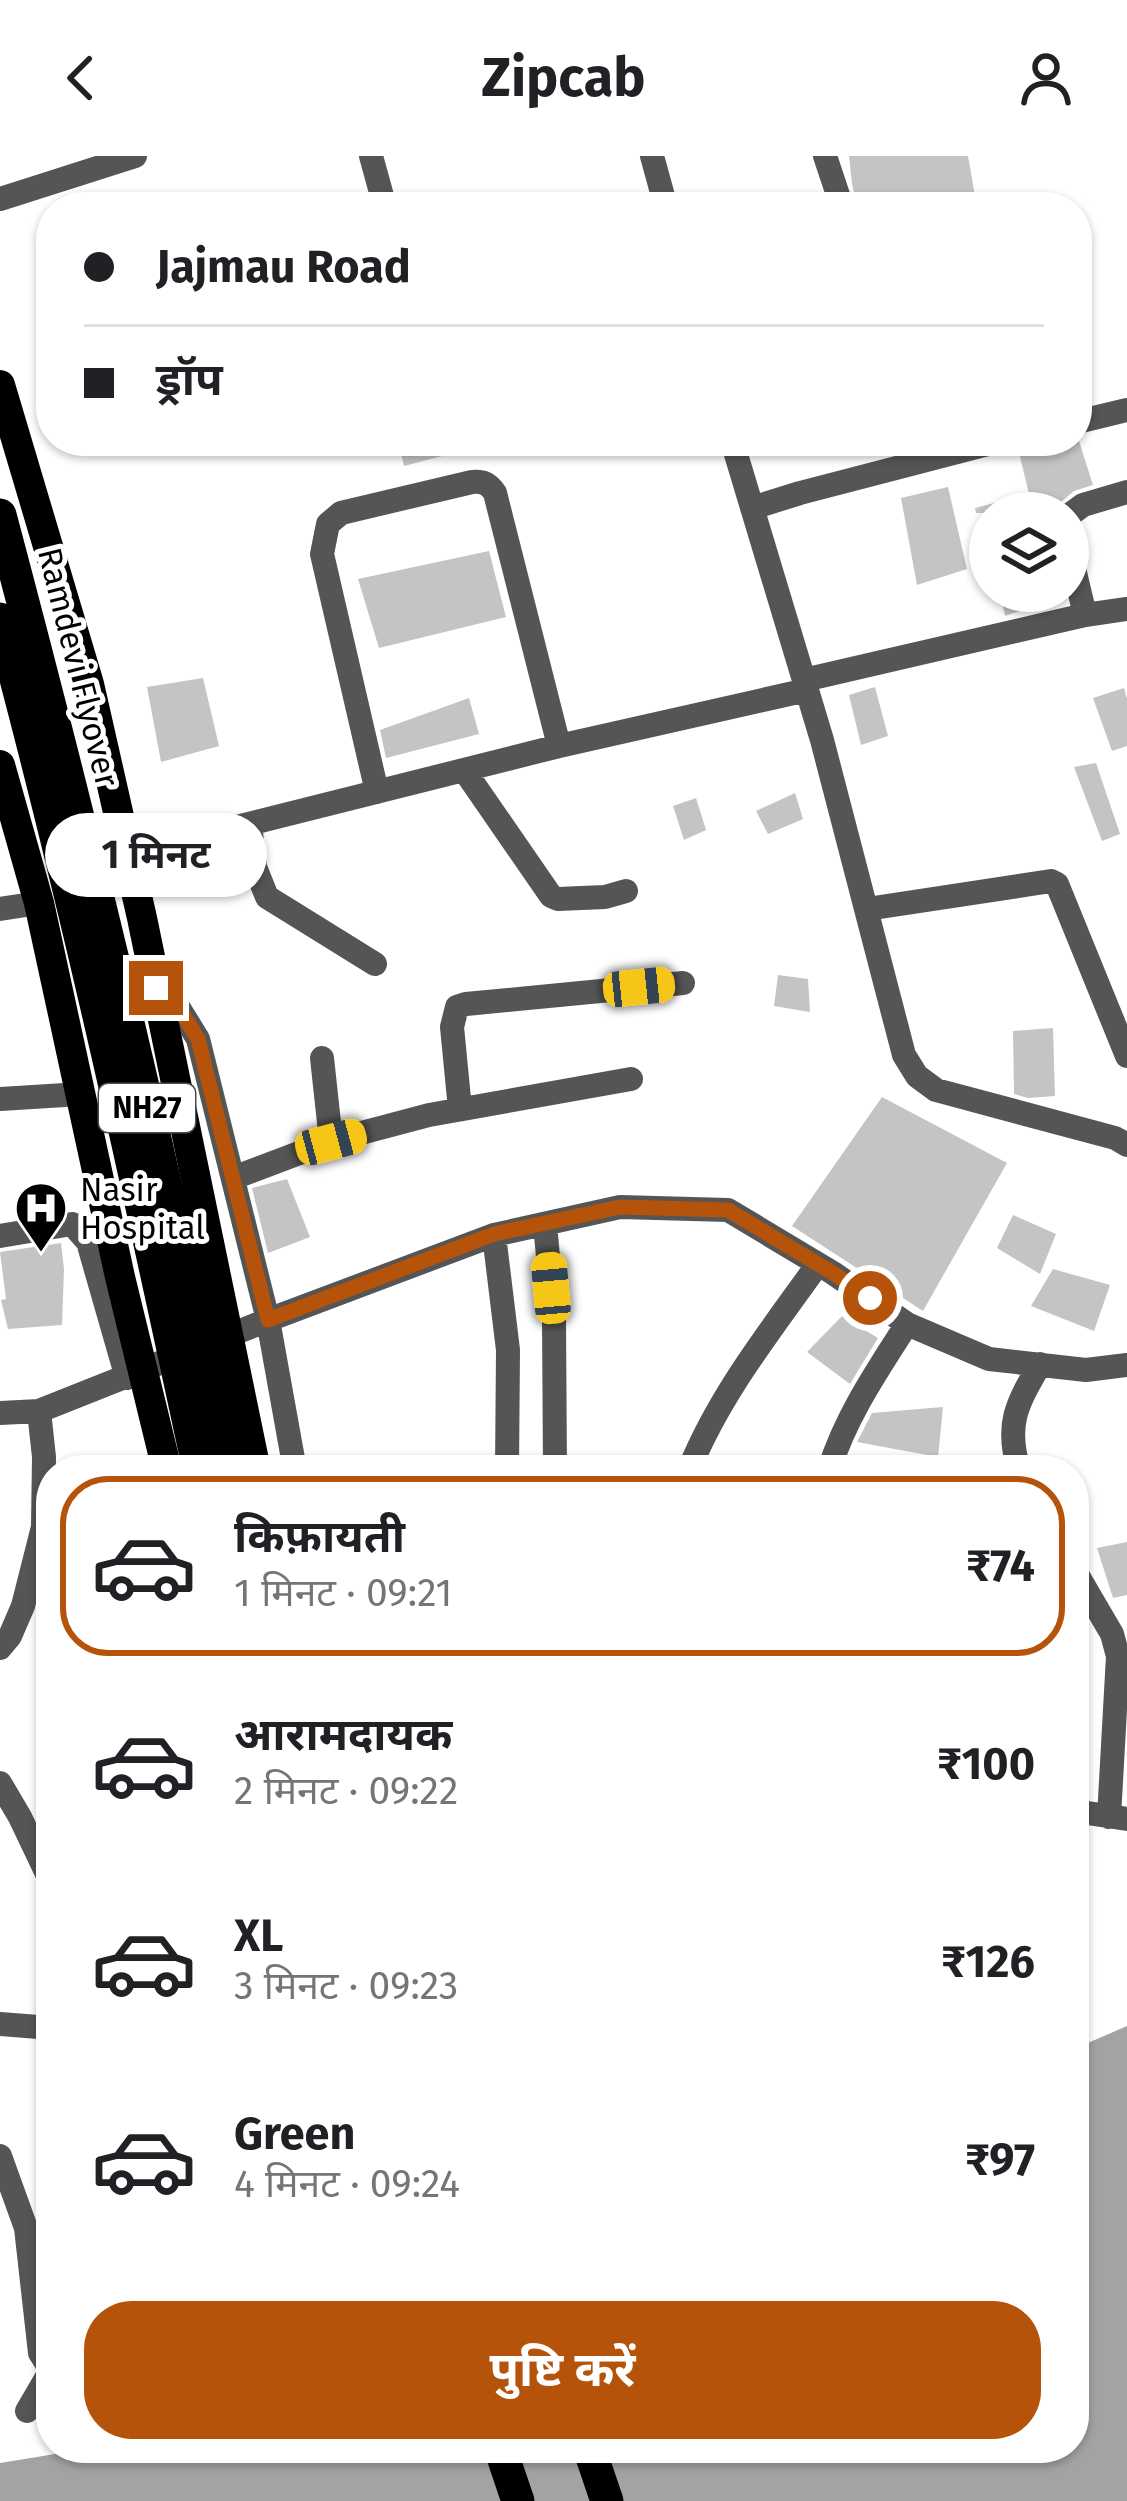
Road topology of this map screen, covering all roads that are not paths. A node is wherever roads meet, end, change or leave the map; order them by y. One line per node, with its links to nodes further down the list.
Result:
1 (135, 156): 8 (street)
2 (371, 156): 5 (street)
3 (652, 156): 6 (street)
4 (825, 156): 7 (street)
5 (382, 192)
6 (662, 192)
7 (837, 192)
8 (0, 200)
9 (0, 385): 27 (main road)
10 (1127, 410): 11 (street)
11 (1092, 418)
12 (736, 456): 16 (street)
13 (942, 456): 16 (street)
14 (1127, 492): 15 (street)
15 (1089, 503)
16 (752, 508): 21 (street)
17 (0, 515): 53 (highway, Ramdevi Flyover / NH27)
18 (1127, 609): 19 (street)
19 (1085, 614): 21 (street)
20 (0, 619): 53 (highway, Ramdevi Flyover / NH27)
21 (805, 685): 22 (street); 31 (street)
22 (559, 746): 24 (street); 25 (street)
23 (0, 764): 29 (main road)
24 (464, 770): 25 (street); 28 (street)
25 (377, 792): 26 (street)
26 (250, 824): 27 (street); 32 (street)
27 (125, 846): 34 (main road)
28 (626, 891)
29 (39, 903): 30 (street); 38 (main road)
30 (0, 909)
31 (867, 909): 35 (street); 42 (street)
32 (375, 964)
33 (683, 982): 40 (street)
34 (156, 988): 43 (street); 60 (main road)
35 (1127, 1056)
36 (322, 1058): 41 (street)
37 (631, 1078): 40 (street)
38 (81, 1094): 39 (street); 52 (main road)
39 (0, 1099)
40 (460, 1109): 41 (street)
41 (331, 1142): 43 (street)
42 (1127, 1145)
43 (232, 1178): 48 (street)
44 (545, 1224): 45 (street); 47 (street); 63 (street)
45 (494, 1234): 48 (street); 62 (street)
46 (0, 1237): 52 (street)
47 (818, 1264): 49 (street); 64 (street)
48 (268, 1320): 52 (street); 61 (street)
49 (907, 1324): 50 (street); 65 (street)
50 (1040, 1364): 51 (street); 66 (street)
51 (1127, 1365)
52 (139, 1373): 54 (street); 57 (main road)
53 (198, 1400): 58 (highway, Ramdevi Flyover / NH27); 59 (highway, Ramdevi Flyover / NH27)
54 (39, 1411): 55 (street); 56 (street)
55 (0, 1413)
56 (44, 1455)
57 (163, 1455)
58 (199, 1455)
59 (220, 1455)
60 (253, 1455)
61 (292, 1455)
62 (507, 1455)
63 (555, 1455)
64 (695, 1455)
65 (834, 1455)
66 (1016, 1455)
67 (36, 1555): 69 (street)
68 (1089, 1595): 71 (street)
69 (0, 1648)
70 (0, 1783): 72 (street)
71 (1118, 1818)
72 (36, 1851)
73 (0, 2024): 74 (street)
74 (36, 2027)
75 (0, 2156): 76 (street)
76 (36, 2318)
77 (36, 2395): 78 (street)
78 (27, 2410)
79 (505, 2463): 81 (highway)
80 (594, 2463): 82 (highway)
81 (518, 2501)
82 (607, 2501)

